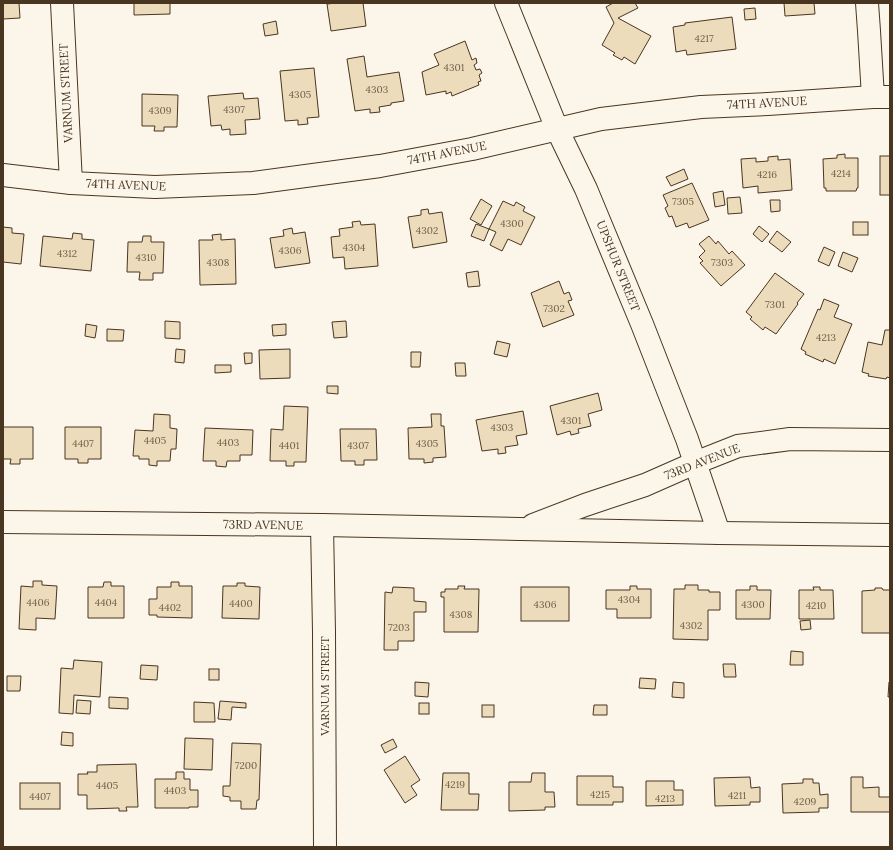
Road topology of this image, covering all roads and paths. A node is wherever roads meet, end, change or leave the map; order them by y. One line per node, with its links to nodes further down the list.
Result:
1 (62, 3): 7 (street, VARNUM STREET)
2 (506, 3): 5 (street, UPSHUR STREET)
3 (867, 3): 4 (street)
4 (881, 97): 5 (street, 74TH AVENUE)
5 (557, 129): 7 (street, 74TH AVENUE); 9 (street, UPSHUR STREET)
6 (3, 175): 7 (street, 74TH AVENUE)
7 (71, 183)
8 (890, 440): 9 (street, 73RD AVENUE)
9 (695, 463): 12 (street, 73RD AVENUE); 13 (street, UPSHUR STREET)
10 (3, 522): 11 (street, 73RD AVENUE)
11 (322, 525): 12 (street, 73RD AVENUE); 15 (street, VARNUM STREET)
12 (522, 529): 13 (street, 73RD AVENUE)
13 (719, 533): 14 (street, 73RD AVENUE)
14 (890, 535)
15 (325, 847)

